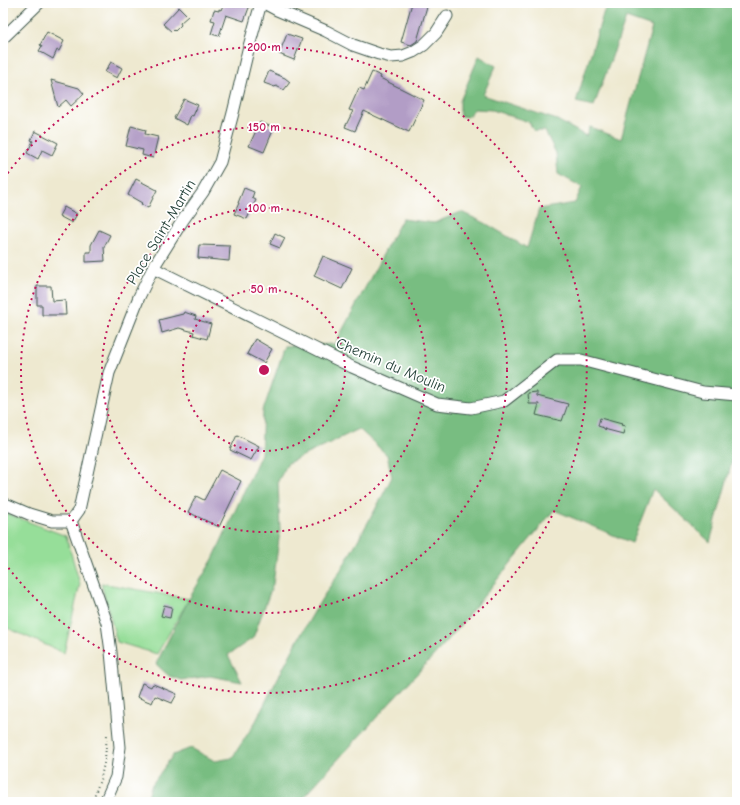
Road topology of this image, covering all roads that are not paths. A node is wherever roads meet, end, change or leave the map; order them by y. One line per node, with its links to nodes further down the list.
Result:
1 (39, 3): 4 (street)
2 (259, 4): 3 (street); 5 (street, Place Saint-Martin)
3 (447, 16)
4 (3, 38)
5 (153, 268): 6 (street, Chemin du Moulin); 8 (street, Place Saint-Martin)
6 (737, 395)
7 (3, 503): 8 (street)
8 (71, 521): 9 (street)
9 (105, 802)

